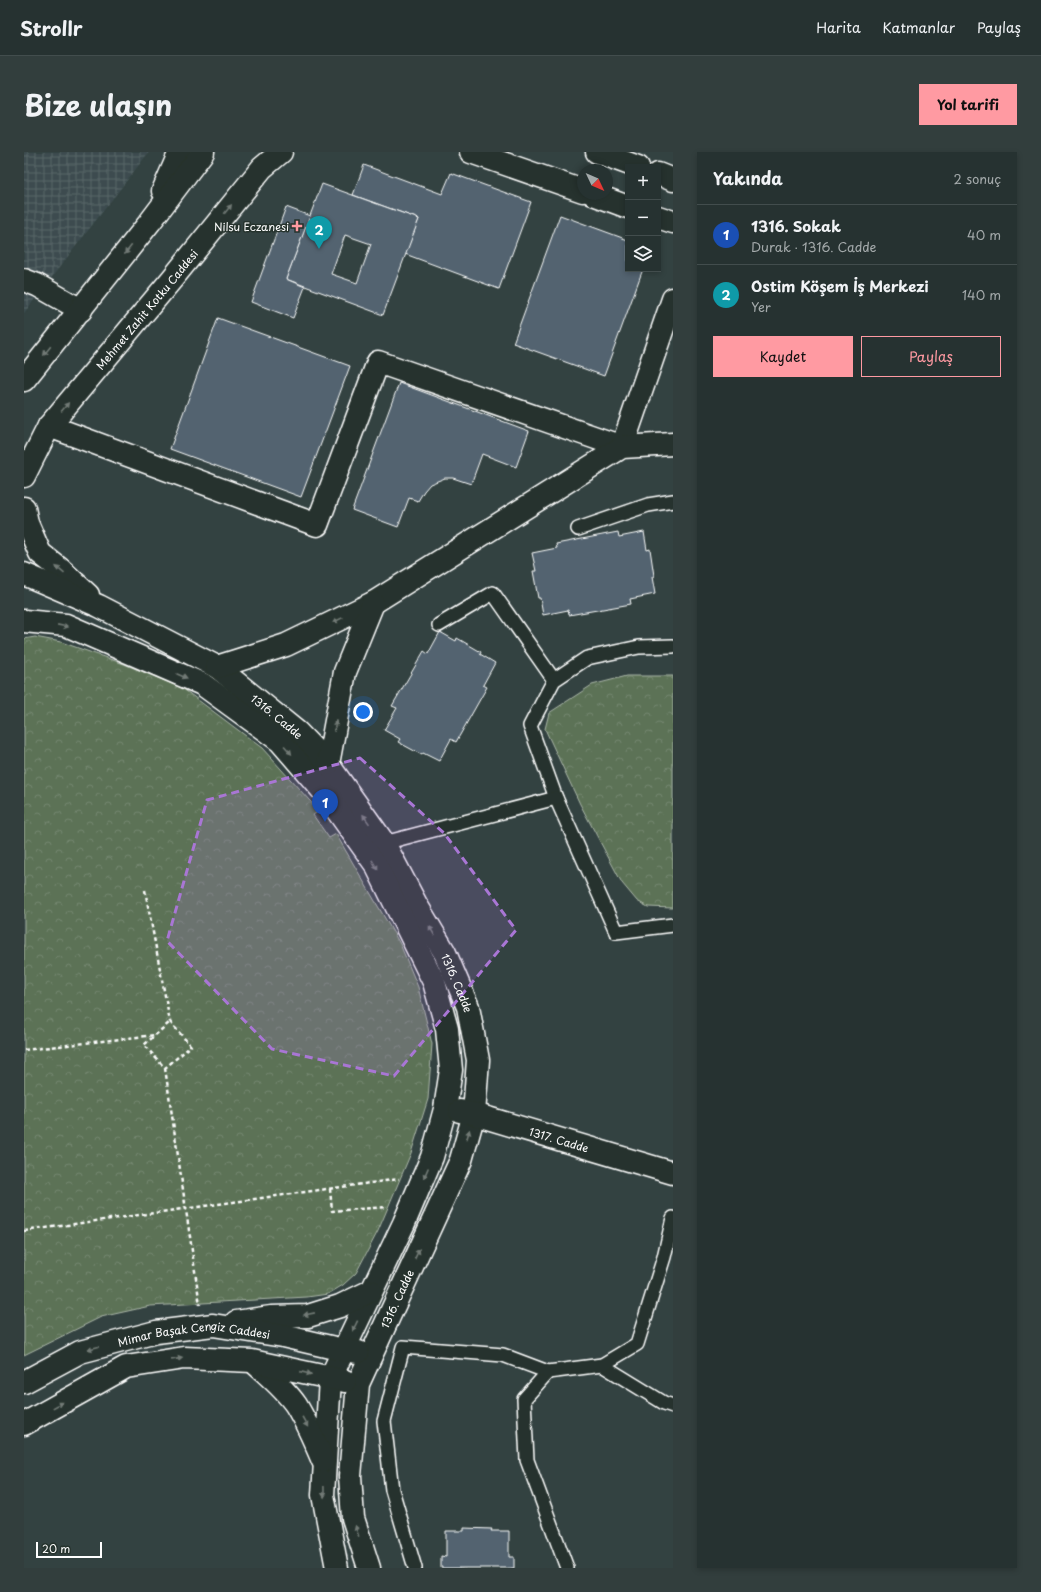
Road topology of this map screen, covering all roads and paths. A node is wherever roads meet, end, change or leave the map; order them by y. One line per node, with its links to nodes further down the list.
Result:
1 (180, 152): 13 (street)
2 (203, 152): 13 (street)
3 (281, 152): 19 (street, Mehmet Zahit Kotku Caddesi, one-way to 3)
4 (471, 152): 9 (street)
5 (597, 152): 6 (street)
6 (630, 164)
7 (661, 175): 8 (street)
8 (673, 180)
9 (577, 189)
10 (610, 200): 11 (street)
11 (625, 205)
12 (661, 218): 14 (street)
13 (150, 222): 17 (street, one-way to 17)
14 (673, 222)
15 (28, 280): 17 (street)
16 (673, 299): 21 (street)
17 (81, 310): 18 (street, one-way to 18)
18 (24, 380)
19 (50, 426): 21 (street); 22 (street, Mehmet Zahit Kotku Caddesi)
20 (673, 444): 21 (street)
21 (622, 447): 27 (street)
22 (24, 476)
23 (673, 501): 25 (lane)
24 (24, 508): 28 (street, one-way to 24)
25 (578, 529)
26 (24, 574): 28 (street, 1316. Cadde)
27 (373, 603): 32 (street, one-way to 32); 34 (street, one-way to 27)
28 (99, 606): 32 (street, 1316. Cadde)
29 (24, 620): 43 (street, 1316. Cadde, one-way to 43)
30 (439, 625): 33 (lane)
31 (673, 646): 33 (lane)
32 (217, 667): 34 (street, 1316. Cadde)
33 (554, 680): 35 (lane)
34 (328, 764): 36 (street, 1316. Cadde, one-way to 34)
35 (556, 798): 36 (lane); 38 (lane)
36 (384, 843): 44 (street, 1316. Cadde, one-way to 36)
37 (145, 890): 39 (path)
38 (673, 925)
39 (170, 1022): 40 (path); 42 (path)
40 (155, 1035): 41 (path); 42 (path)
41 (24, 1050)
42 (165, 1068): 49 (path)
43 (445, 1109): 44 (street, 1317. Cadde); 46 (street, 1316. Cadde, one-way to 46)
44 (474, 1114): 45 (street, 1317. Cadde); 55 (street, 1316. Cadde, one-way to 44)
45 (673, 1173)
46 (425, 1175): 47 (path); 48 (street, 1316. Cadde)
47 (330, 1189): 48 (path); 49 (path)
48 (412, 1206): 52 (street, 1316. Cadde)
49 (186, 1209): 51 (path); 53 (path)
50 (673, 1218): 57 (lane)
51 (24, 1231)
52 (371, 1291): 53 (street, one-way to 53); 54 (street, 1316. Cadde, one-way to 54)
53 (208, 1326): 54 (street, Mimar Başak Cengiz Caddesi); 60 (street, Mimar Başak Cengiz Caddesi, one-way to 60)
54 (343, 1350): 55 (street, Mimar Başak Cengiz Caddesi); 59 (street, 1316. Cadde)
55 (372, 1353): 61 (street, 1316. Cadde)
56 (252, 1361): 59 (street, Mimar Başak Cengiz Caddesi, one-way to 59); 63 (street, Mimar Başak Cengiz Caddesi, one-way to 56); 64 (street, one-way to 64)
57 (602, 1365): 58 (lane); 62 (lane)
58 (548, 1372): 67 (lane); 68 (lane)
59 (330, 1379): 61 (street, Mimar Başak Cengiz Caddesi); 64 (street, 1316. Cadde)
60 (24, 1382)
61 (358, 1384): 66 (street, 1316. Cadde, one-way to 61)
62 (673, 1406)
63 (24, 1424)
64 (325, 1466): 65 (street, 1316. Cadde, one-way to 65)
65 (337, 1568)
66 (369, 1568)
67 (415, 1568)
68 (567, 1568)

